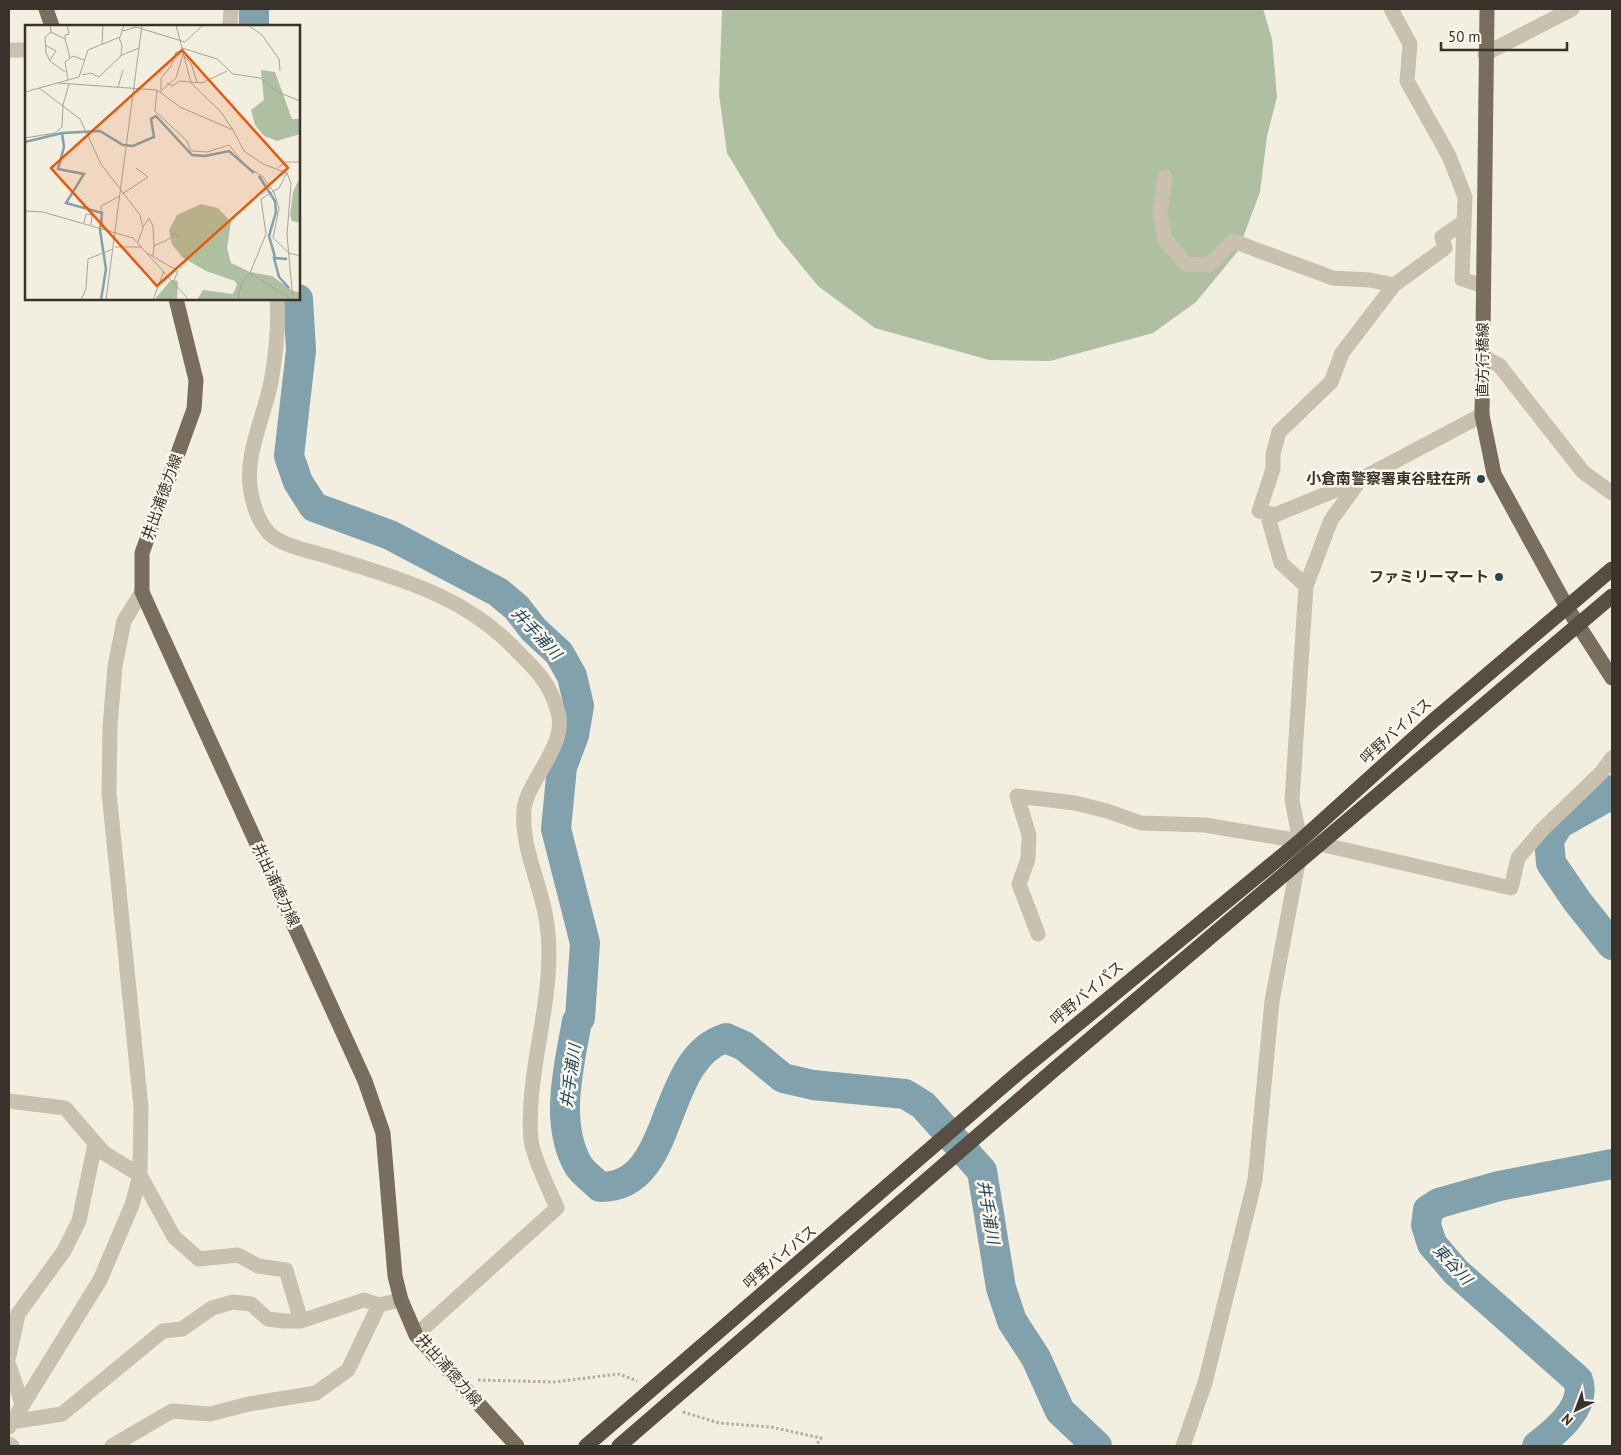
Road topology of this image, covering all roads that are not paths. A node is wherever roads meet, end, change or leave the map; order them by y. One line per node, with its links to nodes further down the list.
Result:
1 (46, 9): 6 (main road)
2 (231, 9): 7 (street)
3 (1390, 9): 12 (street)
4 (1487, 9): 10 (main road, 直方行橋線)
5 (1572, 9): 10 (street)
6 (52, 25)
7 (230, 25)
8 (9, 50): 9 (street)
9 (25, 50)
10 (1485, 54): 14 (main road, 直方行橋線)
11 (1165, 177): 13 (street)
12 (1464, 222): 13 (street); 14 (street)
13 (1394, 285): 21 (street)
14 (1483, 286): 17 (main road, 直方行橋線)
15 (176, 300): 24 (main road, 井出浦徳力線)
16 (277, 300): 40 (street)
17 (1483, 357): 18 (main road, 直方行橋線); 20 (street)
18 (1482, 415): 19 (street); 26 (main road, 直方行橋線)
19 (1361, 479): 21 (street); 23 (street)
20 (1612, 493)
21 (1267, 513): 23 (street)
22 (1612, 569): 26 (highway, 呼野バイパス)
23 (1306, 586): 30 (street)
24 (142, 592): 36 (street); 37 (main road, 井出浦徳力線)
25 (1612, 596): 27 (highway)
26 (1568, 608): 27 (main road, 直方行橋線); 30 (highway, 呼野バイパス)
27 (1578, 625): 28 (main road, 直方行橋線); 31 (highway)
28 (1612, 678)
29 (1612, 758): 31 (street)
30 (1300, 841): 32 (street); 33 (street); 49 (highway, 呼野バイパス)
31 (1320, 844): 32 (highway)
32 (1298, 864): 50 (highway); 51 (street)
33 (1038, 934)
34 (9, 1101): 35 (street)
35 (95, 1144): 36 (street); 41 (street)
36 (140, 1175): 39 (street); 43 (street)
37 (401, 1300): 38 (street); 40 (main road, 井出浦徳力線)
38 (379, 1305): 39 (street); 47 (street)
39 (301, 1321): 44 (street)
40 (416, 1335): 48 (main road, 井出浦徳力線)
41 (9, 1356)
42 (9, 1365): 43 (street)
43 (22, 1404): 44 (street)
44 (10, 1424)
45 (9, 1444): 46 (street)
46 (12, 1446)
47 (112, 1446)
48 (517, 1446)
49 (586, 1446)
50 (619, 1446)
51 (1183, 1446)

